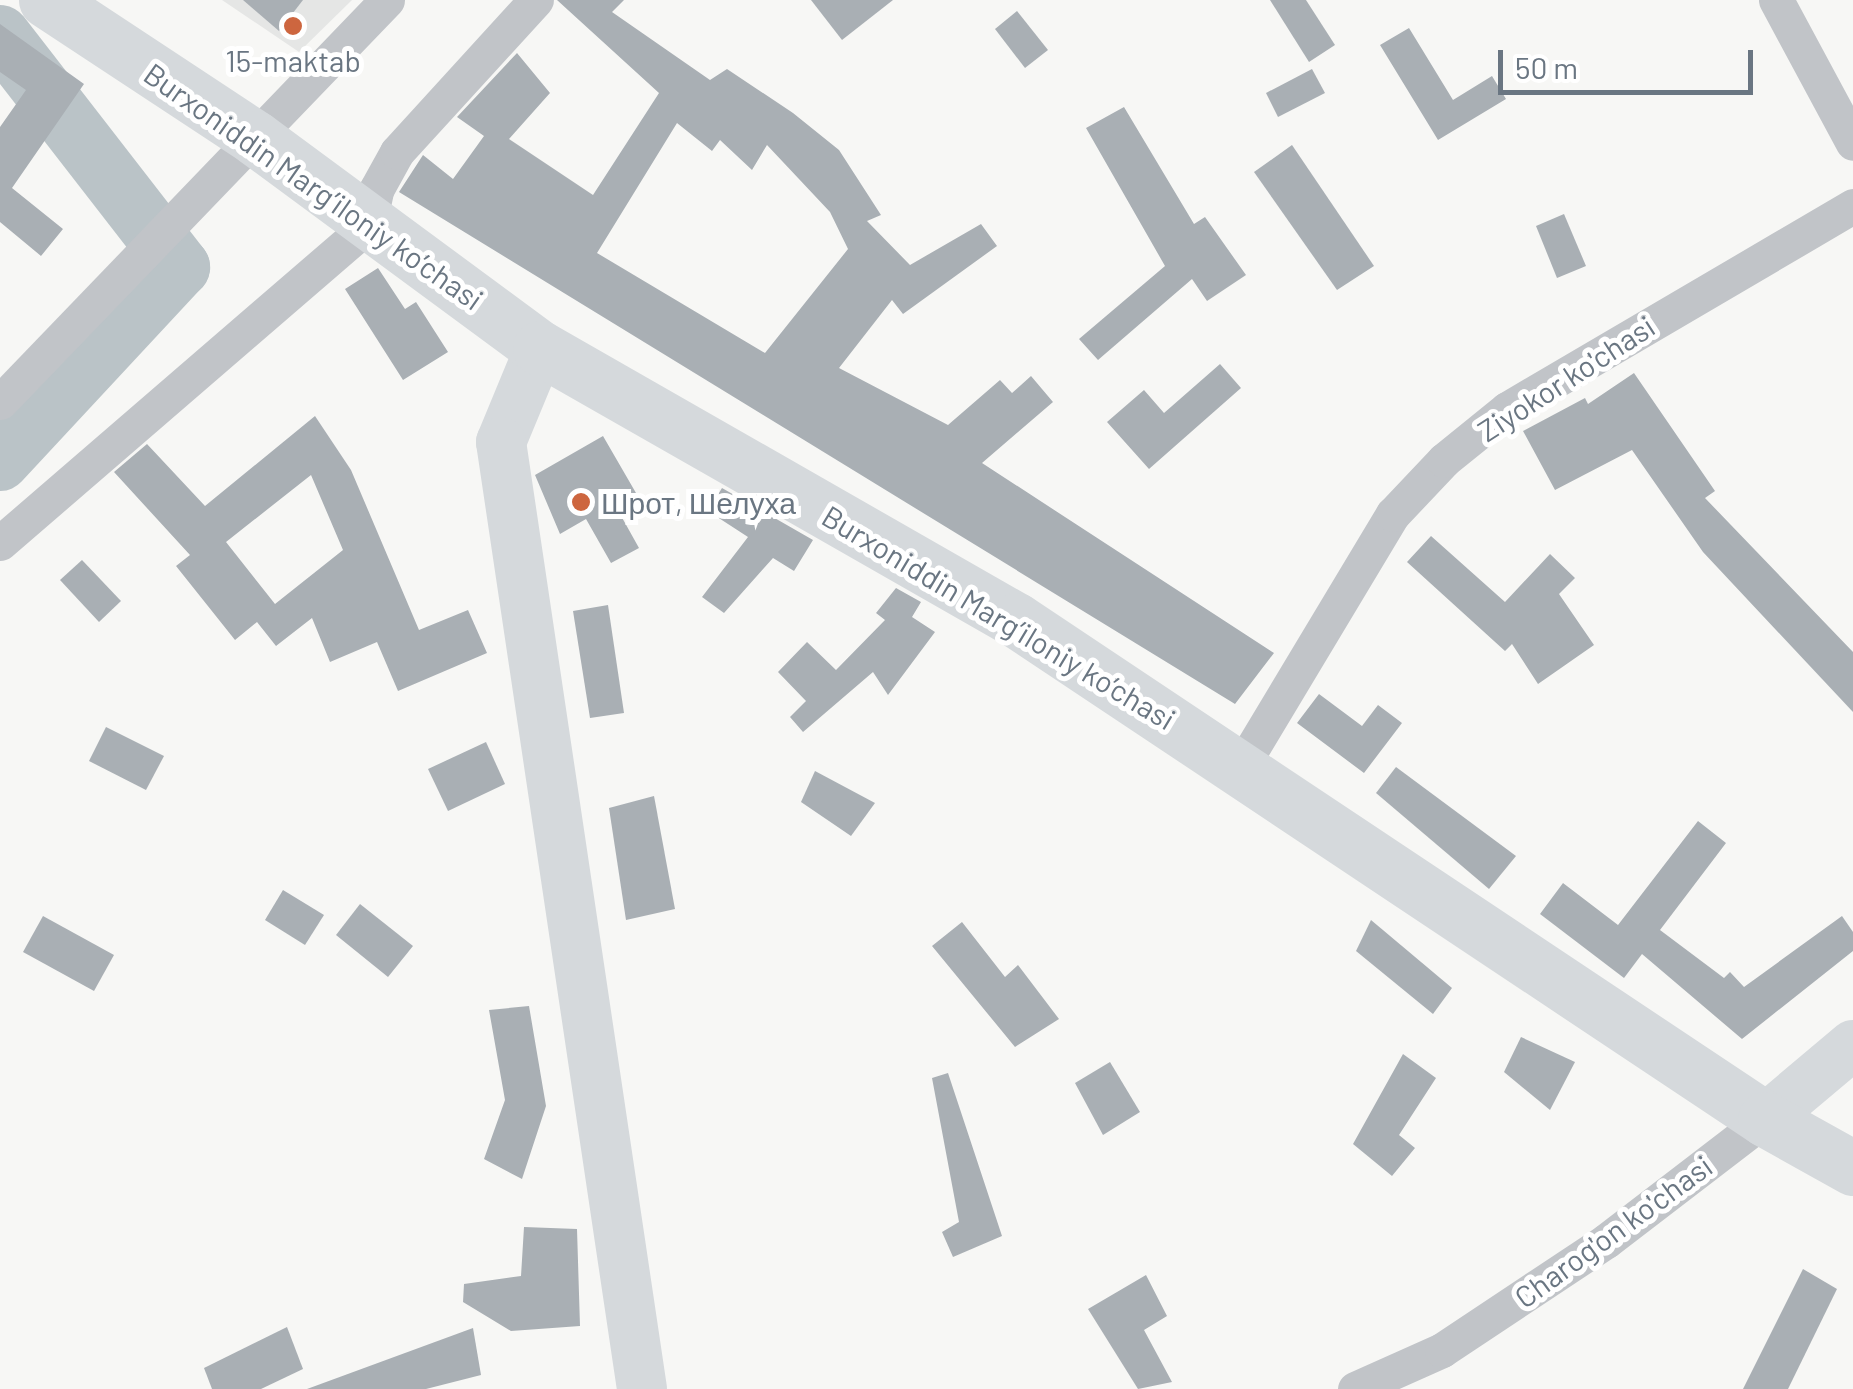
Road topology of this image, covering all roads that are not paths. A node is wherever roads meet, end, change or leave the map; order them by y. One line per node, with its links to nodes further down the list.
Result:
1 (46, 0): 5 (main road, Burxoniddin Marg’iloniy ko’chasi)
2 (387, 0): 5 (street)
3 (536, 0): 8 (street)
4 (1776, 0): 6 (street)
5 (254, 138): 8 (main road, Burxoniddin Marg’iloniy ko’chasi); 10 (street)
6 (1853, 143)
7 (1853, 206): 12 (street, Ziyokor ko'chasi)
8 (369, 224): 9 (main road, Burxoniddin Marg’iloniy ko’chasi); 11 (street)
9 (540, 348): 12 (main road, Burxoniddin Marg’iloniy ko’chasi); 16 (main road)
10 (0, 402)
11 (0, 543)
12 (1242, 766): 14 (main road, Burxoniddin Marg’iloniy ko’chasi)
13 (1853, 1044): 14 (main road, Charog'on ko'chasi)
14 (1764, 1119): 15 (main road, Burxoniddin Marg’iloniy ko’chasi); 17 (street, Charog'on ko'chasi)
15 (1853, 1168)
16 (642, 1389)
17 (1355, 1389)

